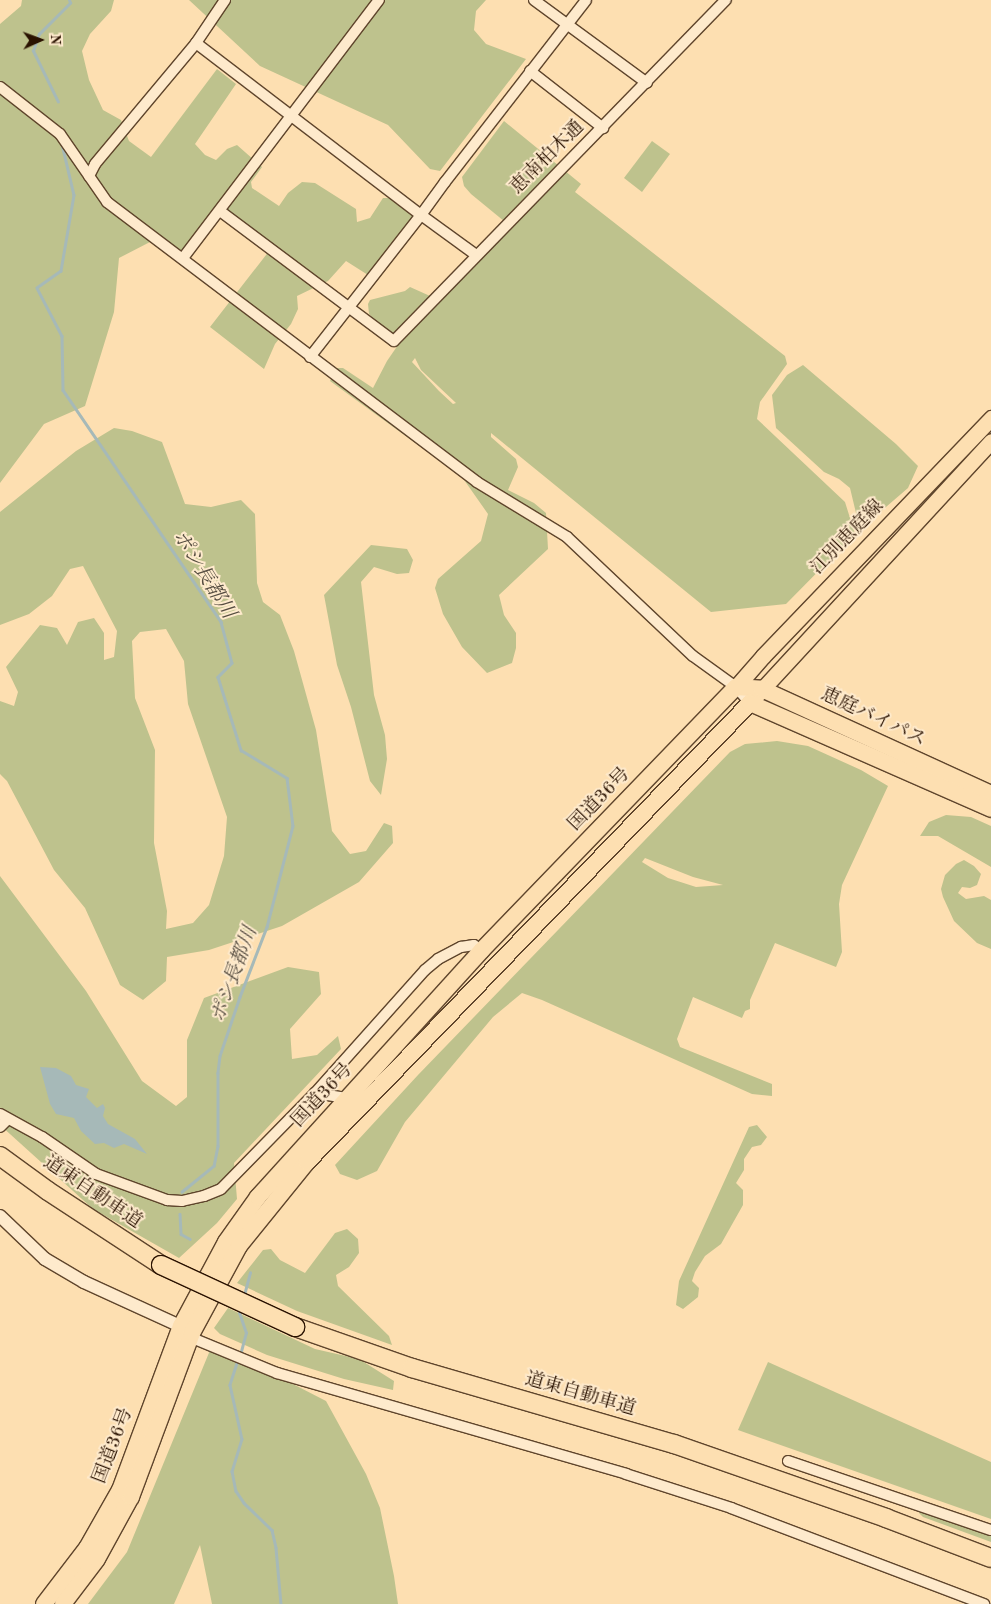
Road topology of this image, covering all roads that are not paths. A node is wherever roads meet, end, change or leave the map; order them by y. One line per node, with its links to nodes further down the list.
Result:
1 (226, 0): 7 (street)
2 (379, 0): 11 (street)
3 (534, 0): 6 (street)
4 (586, 0): 6 (street)
5 (726, 0): 9 (street, 恵南柏木通)
6 (567, 24): 8 (street); 9 (street)
7 (196, 43): 11 (street); 13 (street)
8 (530, 71): 12 (street); 15 (street)
9 (647, 83): 12 (street, 恵南柏木通)
10 (0, 88): 13 (street)
11 (292, 117): 14 (street); 15 (street)
12 (603, 128): 16 (street, 恵南柏木通)
13 (90, 176): 17 (street)
14 (220, 211): 17 (street); 18 (street)
15 (421, 216): 16 (street); 18 (street)
16 (476, 255): 18 (street, 恵南柏木通)
17 (183, 258): 19 (street)
18 (349, 308): 19 (street)
19 (310, 357): 22 (street)
20 (991, 418): 22 (main road, 江別恵庭線)
21 (991, 441): 23 (main road, 江別恵庭線)
22 (736, 687): 23 (highway, 恵庭バイパス); 24 (street); 27 (highway, 国道36号)
23 (762, 690): 24 (main road, 江別恵庭線); 25 (highway, 恵庭バイパス)
24 (750, 703): 26 (highway, 恵庭バイパス); 36 (highway, 国道36号)
25 (991, 794)
26 (991, 809)
27 (481, 951): 28 (street); 29 (highway, 国道36号)
28 (315, 1093): 29 (street); 30 (street)
29 (348, 1098): 36 (highway, 国道36号)
30 (4, 1116): 31 (street)
31 (0, 1127)
32 (0, 1156): 35 (highway, 道東自動車道)
33 (0, 1168): 35 (highway, 道東自動車道)
34 (0, 1216): 36 (street)
35 (161, 1265): 39 (highway, 道東自動車道, bridge)
36 (190, 1333): 40 (highway, 国道36号); 41 (highway, 国道36号); 42 (street)
37 (788, 1462): 38 (street)
38 (991, 1530)
39 (991, 1558)
40 (44, 1604)
41 (63, 1604)
42 (984, 1604)

